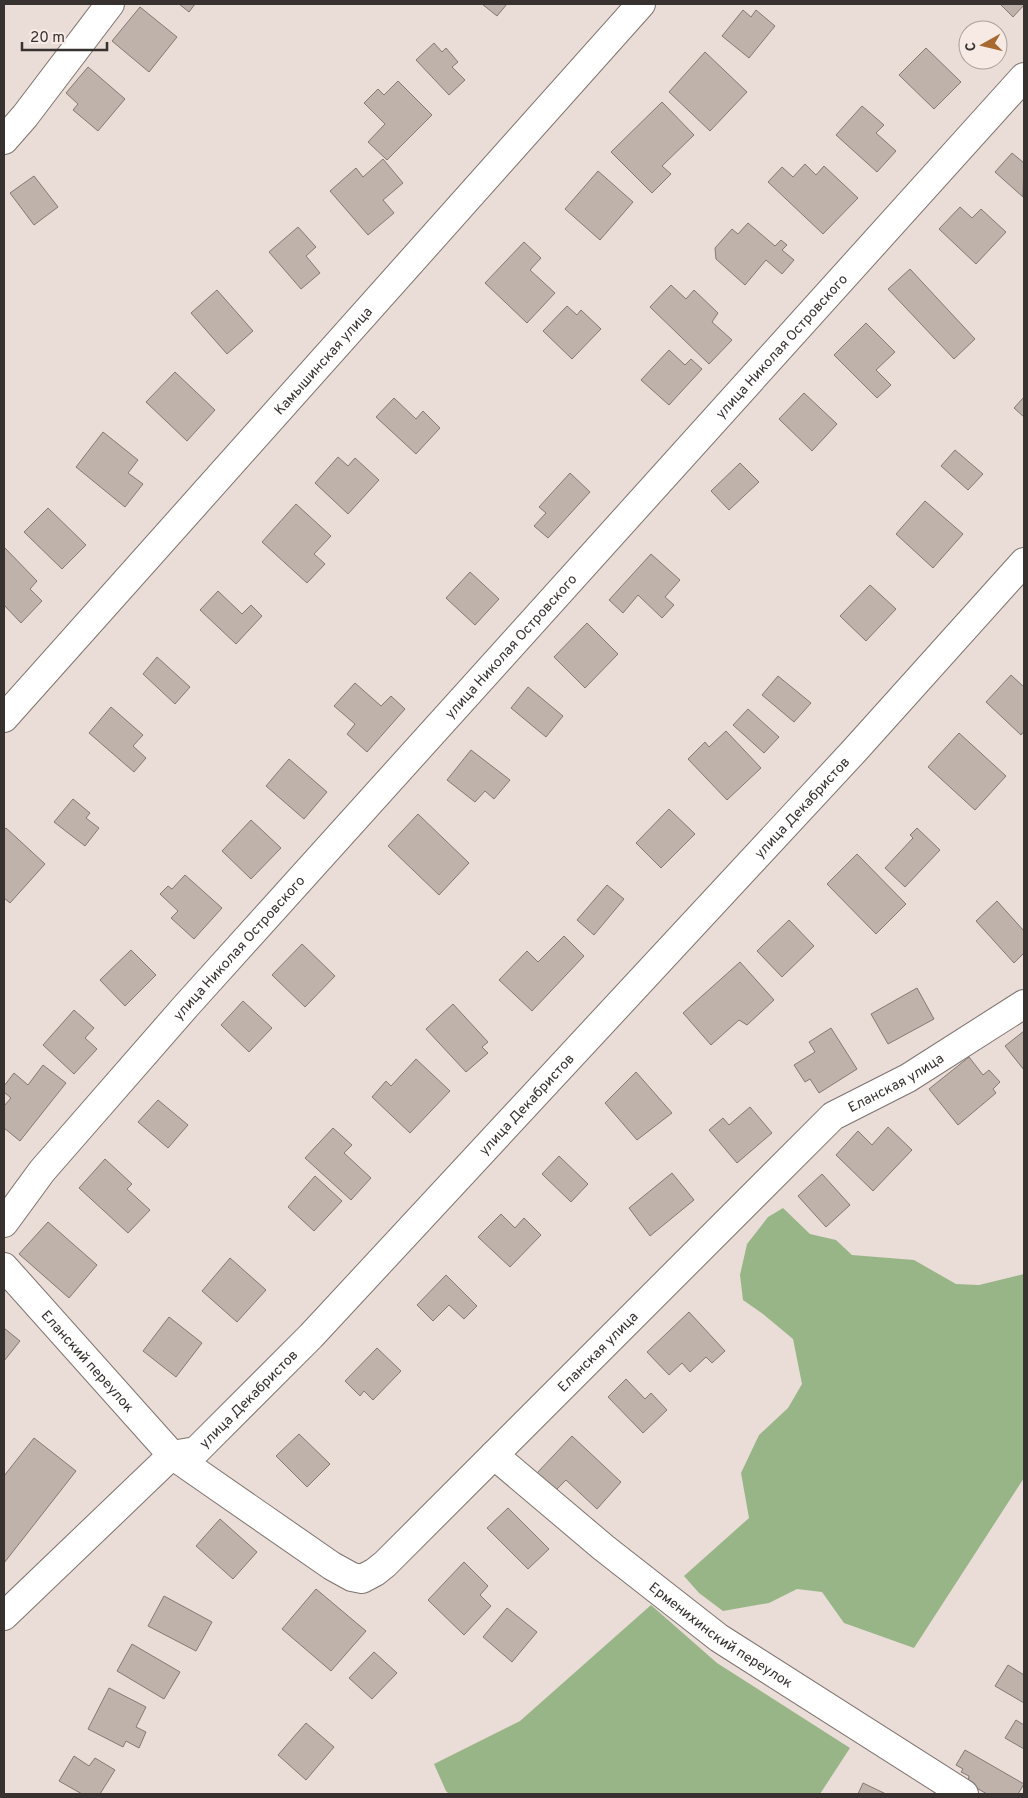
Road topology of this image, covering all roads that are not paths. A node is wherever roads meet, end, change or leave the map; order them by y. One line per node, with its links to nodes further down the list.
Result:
1 (110, 4): 4 (street)
2 (641, 4): 6 (street, Камышинская улица)
3 (1024, 77): 8 (street, улица Николая Островского)
4 (4, 140)
5 (1024, 562): 10 (street, улица Декабристов)
6 (4, 718)
7 (1024, 1004): 11 (street, Еланская улица)
8 (4, 1223)
9 (4, 1268): 10 (street, Еланский переулок)
10 (172, 1455): 11 (street, Еланская улица); 12 (street)
11 (494, 1455): 13 (street, Ерменихинский переулок)
12 (4, 1616)
13 (964, 1794)

